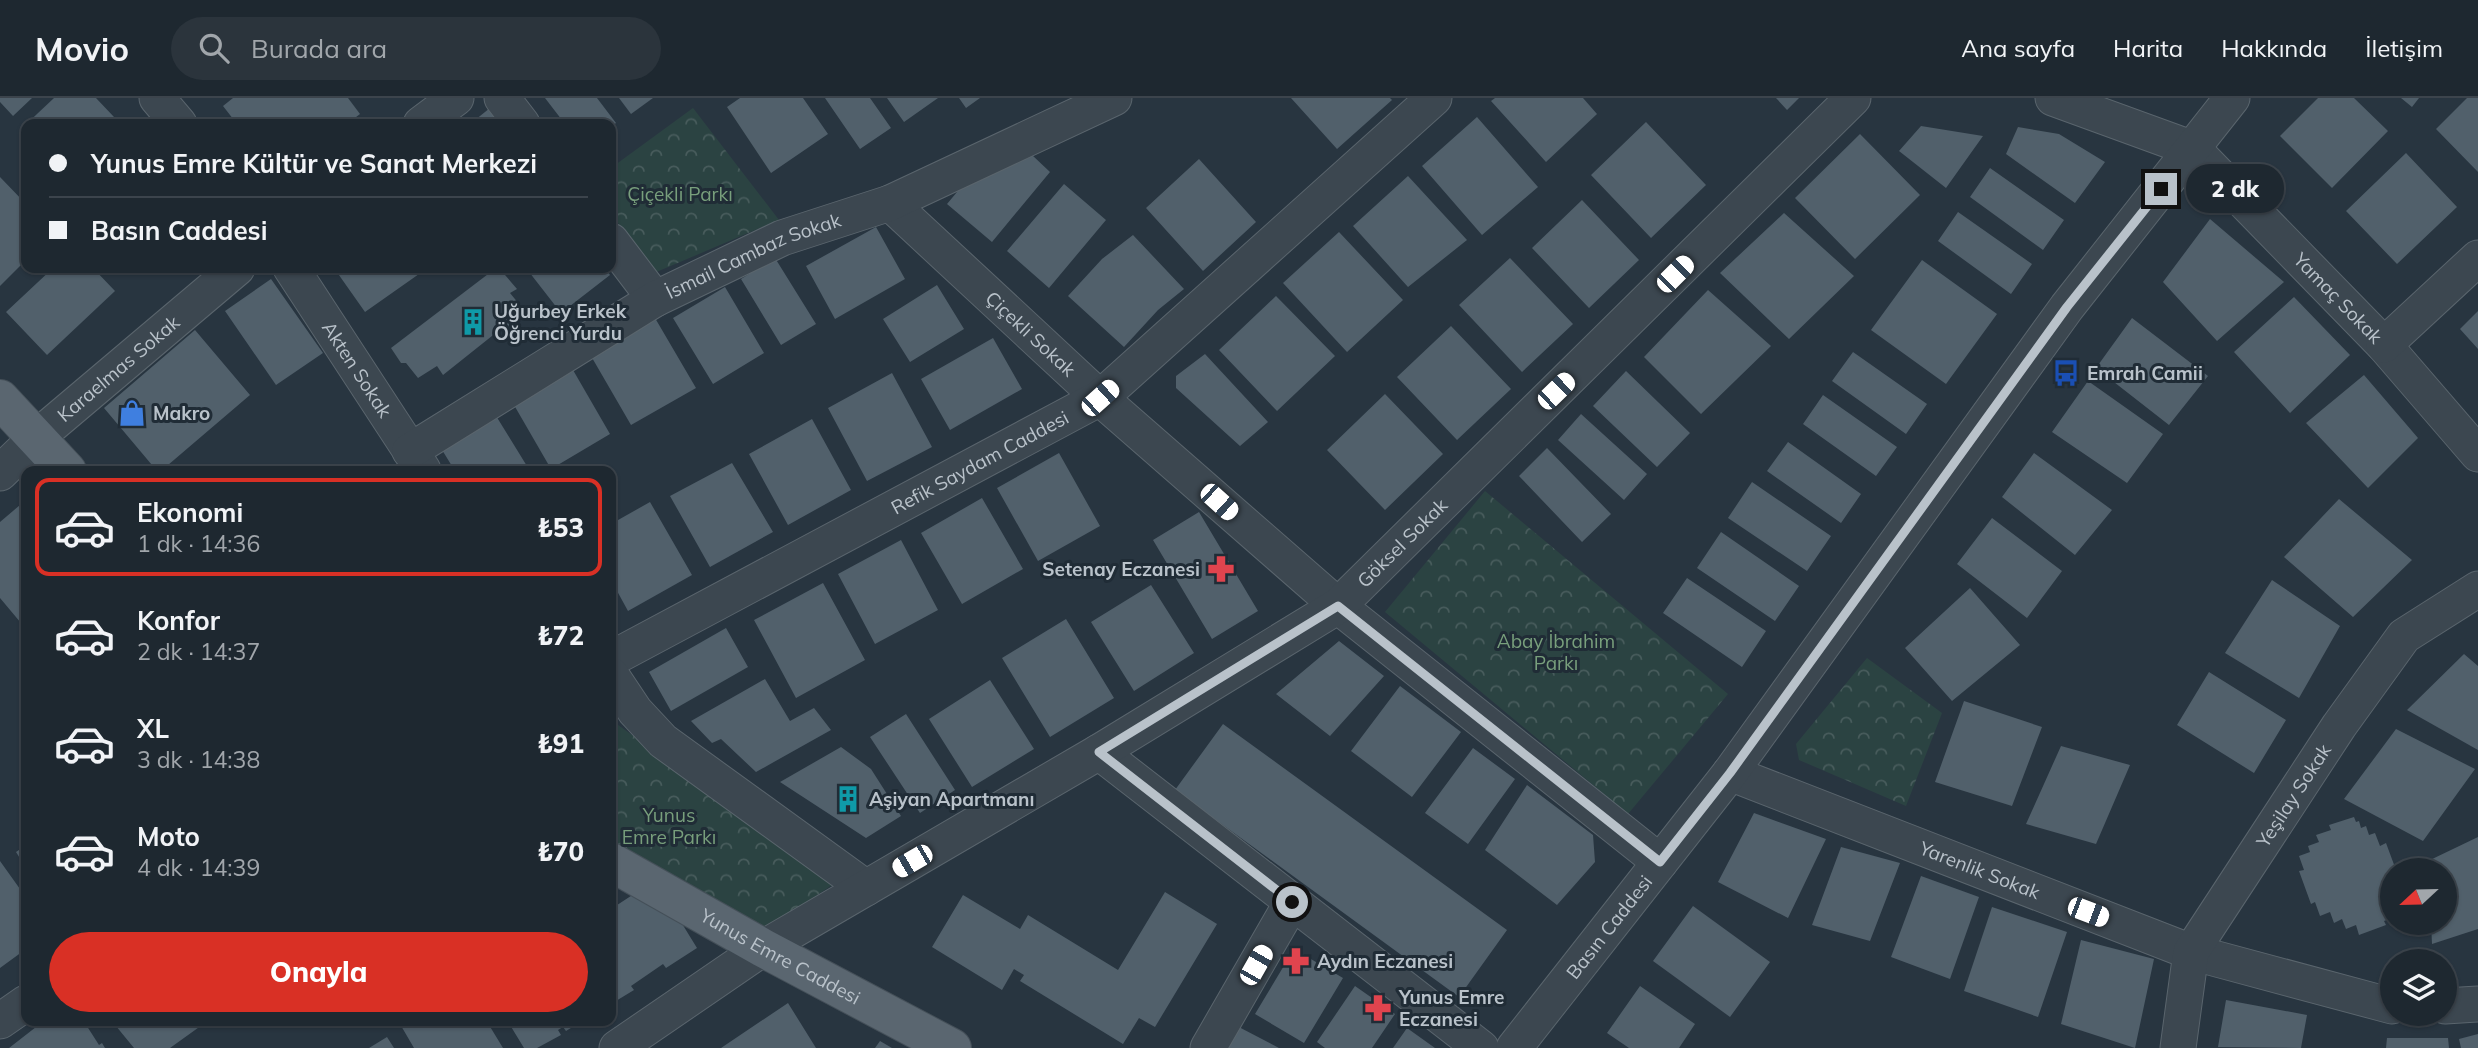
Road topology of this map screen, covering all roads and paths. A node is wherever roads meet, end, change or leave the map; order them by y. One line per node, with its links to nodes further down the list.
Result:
1 (158, 98): 9 (street)
2 (456, 98): 10 (street)
3 (502, 98): 11 (street)
4 (1114, 98): 13 (street, İsmail Cambaz Sokak)
5 (1434, 98): 20 (street, Refik Saydam Caddesi)
6 (1853, 98): 28 (street, Göksel Sokak)
7 (2053, 98): 12 (street)
8 (2232, 98): 12 (street, Basın Caddesi)
9 (175, 119)
10 (428, 119)
11 (518, 119)
12 (2193, 149): 19 (street, Yamaç Sokak); 32 (street, Basın Caddesi)
13 (890, 203): 18 (street, İsmail Cambaz Sokak); 20 (street, Çiçekli Sokak)
14 (616, 248): 18 (street)
15 (2478, 257): 19 (street)
16 (231, 273): 22 (street, Karaelmas Sokak)
17 (294, 273): 24 (street, Akten Sokak)
18 (655, 299): 24 (street, İsmail Cambaz Sokak)
19 (2384, 345): 23 (street, Yamaç Sokak)
20 (1100, 398): 28 (street, Çiçekli Sokak); 29 (street, Refik Saydam Caddesi)
21 (0, 399): 22 (main road)
22 (37, 438): 25 (main road); 26 (street, Karaelmas Sokak)
23 (2478, 454)
24 (416, 461)
25 (62, 466)
26 (0, 473)
27 (2478, 589): 38 (street, Yeşilay Sokak)
28 (1338, 606): 31 (street, Göksel Sokak); 33 (street, Çiçekli Sokak)
29 (616, 656)
30 (616, 682): 35 (street)
31 (1099, 752): 35 (street, Göksel Sokak); 36 (street)
32 (1730, 773): 33 (street, Basın Caddesi); 38 (street, Yarenlik Sokak)
33 (1660, 862): 48 (street, Basın Caddesi)
34 (616, 865): 37 (main road, Yunus Emre Caddesi)
35 (866, 888): 37 (street, Göksel Sokak)
36 (1292, 902): 46 (street); 47 (street)
37 (763, 948): 44 (street); 45 (main road, Yunus Emre Caddesi)
38 (2190, 952): 39 (street, Yarenlik Sokak); 49 (street, Yeşilay Sokak)
39 (2380, 1003)
40 (2478, 1004): 41 (street)
41 (2457, 1005)
42 (21, 1006): 43 (street)
43 (0, 1021)
44 (617, 1048)
45 (952, 1048)
46 (1208, 1048)
47 (1481, 1048)
48 (1514, 1048)
49 (2178, 1048)

